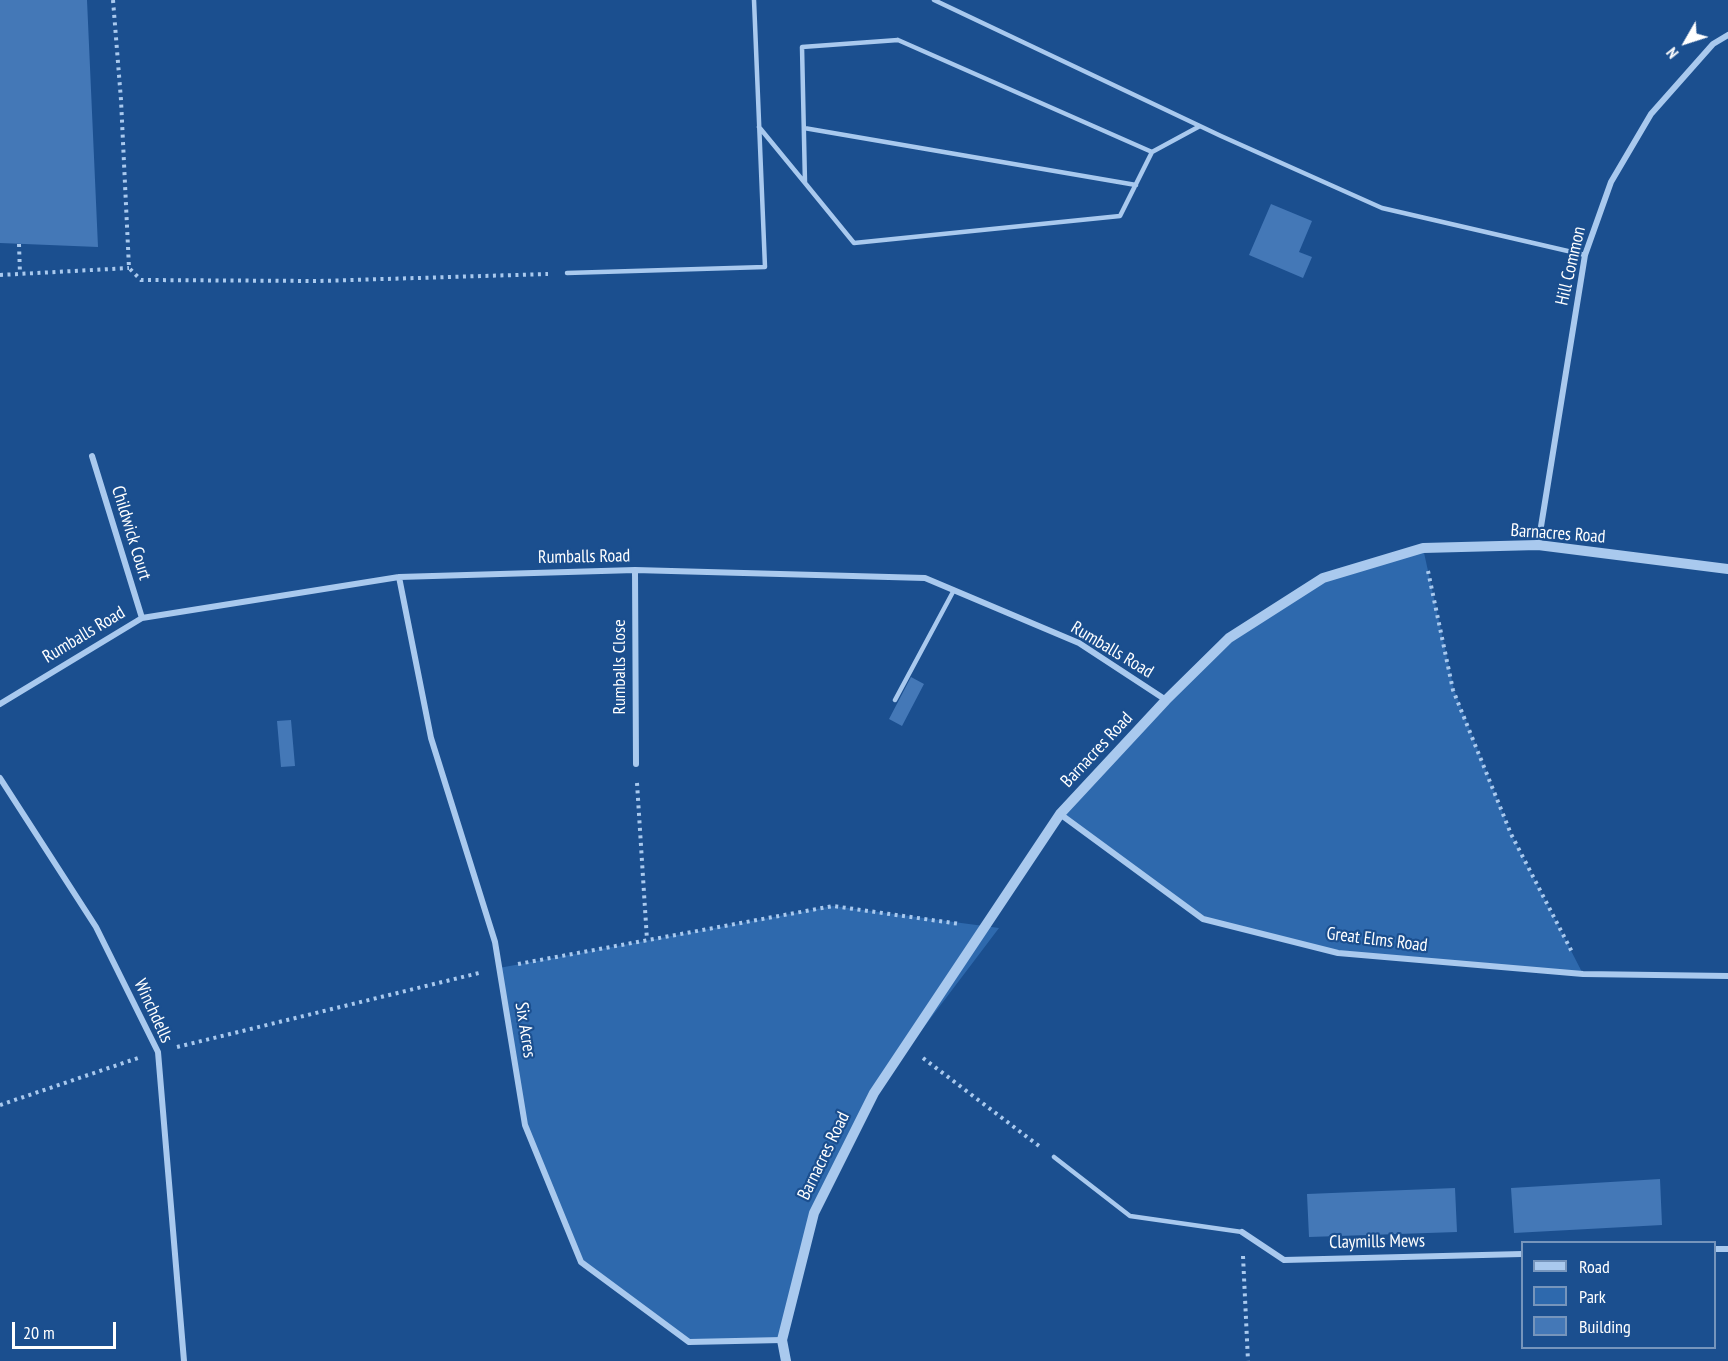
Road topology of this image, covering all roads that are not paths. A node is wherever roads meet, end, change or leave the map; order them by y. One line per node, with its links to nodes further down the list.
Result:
1 (754, 0): 5 (lane)
2 (933, 0): 4 (lane)
3 (1728, 35): 10 (street, Hill Common)
4 (1200, 126): 7 (lane); 10 (lane)
5 (759, 127): 8 (lane); 11 (lane)
6 (804, 128): 7 (lane); 8 (lane); 9 (lane)
7 (1152, 152): 9 (lane)
8 (805, 183): 9 (lane)
9 (1136, 185)
10 (1586, 255): 13 (street, Hill Common)
11 (567, 273)
12 (92, 456): 18 (street, Childwick Court)
13 (1538, 545): 14 (street, Barnacres Road); 20 (street, Barnacres Road)
14 (1728, 569)
15 (634, 570): 16 (street, Rumballs Road); 17 (street, Rumballs Road); 22 (street, Rumballs Close)
16 (399, 577): 18 (street, Rumballs Road); 29 (street, Six Acres)
17 (954, 590): 19 (lane); 20 (street, Rumballs Road)
18 (142, 618): 21 (street, Rumballs Road)
19 (895, 700)
20 (1166, 700): 24 (street, Barnacres Road)
21 (0, 704)
22 (636, 764)
23 (0, 778): 30 (street, Winchdells)
24 (1060, 814): 25 (street, Great Elms Road); 29 (street, Barnacres Road)
25 (1728, 976)
26 (1054, 1157): 27 (lane)
27 (1242, 1232): 28 (street, Claymills Mews)
28 (1521, 1254)
29 (782, 1340): 31 (street, Barnacres Road)
30 (184, 1361)
31 (786, 1361)

